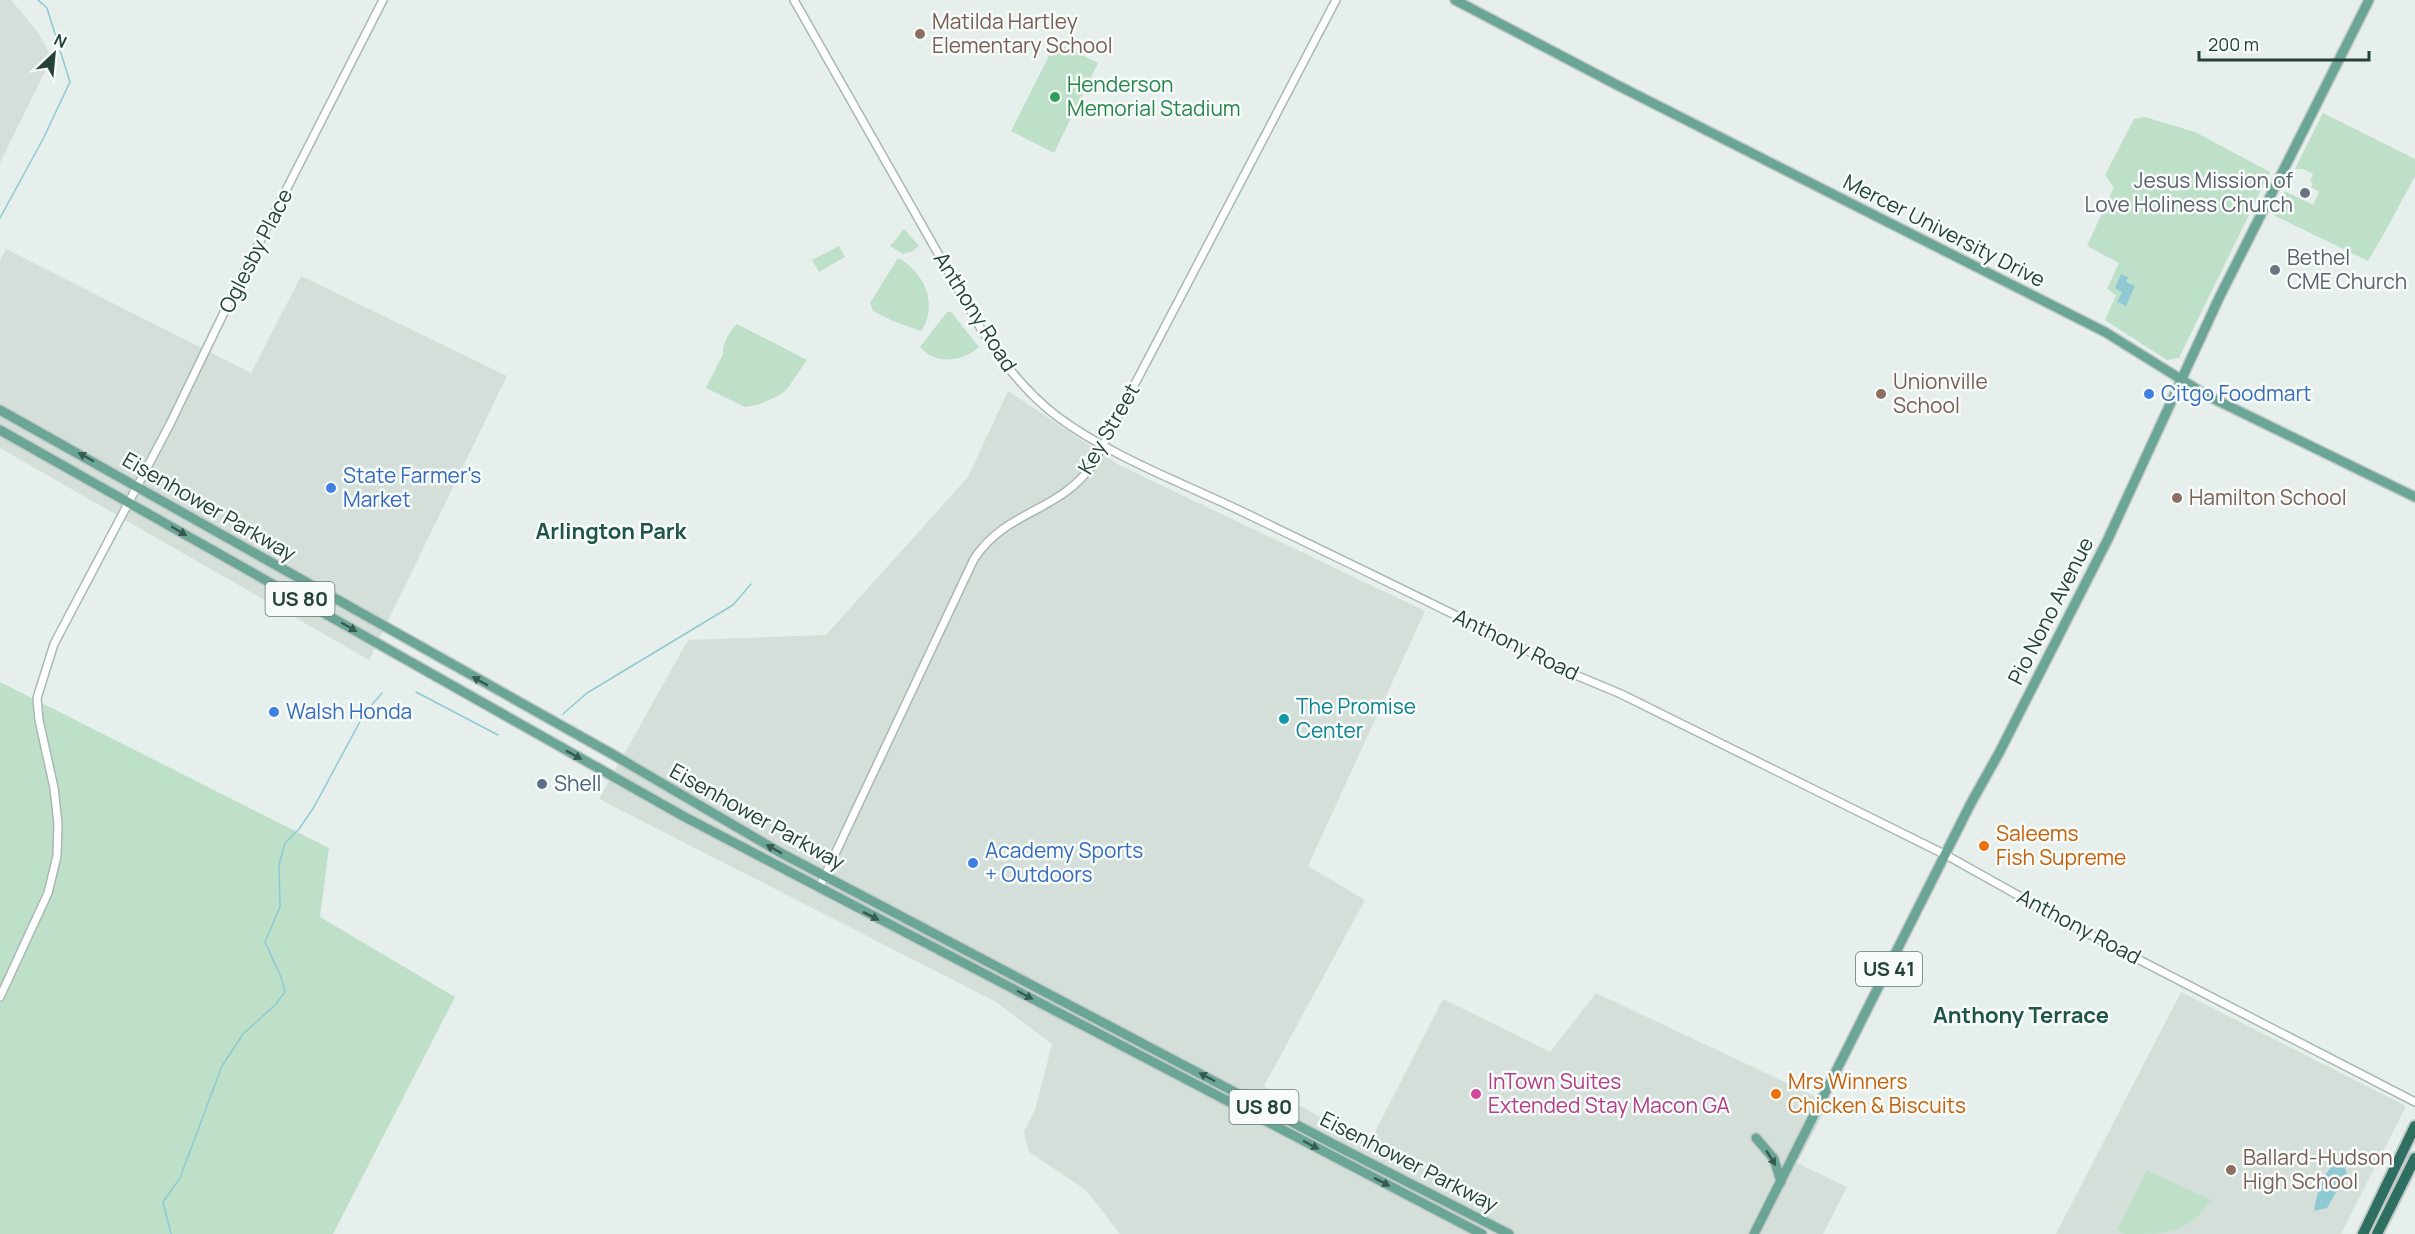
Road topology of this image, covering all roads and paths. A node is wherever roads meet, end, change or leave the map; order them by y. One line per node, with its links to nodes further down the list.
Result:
1 (383, 0): 10 (street, Oglesby Place)
2 (794, 0): 9 (street, Anthony Road)
3 (1336, 0): 9 (street, Key Street)
4 (1455, 0): 6 (main road, Mercer University Drive)
5 (2369, 0): 6 (main road, Pio Nono Avenue / US 41)
6 (2180, 380): 11 (main road, Mercer University Drive); 13 (main road, Pio Nono Avenue / US 41)
7 (0, 410): 10 (main road, Eisenhower Parkway / US 80, one-way to 7)
8 (0, 430): 12 (main road, Eisenhower Parkway / US 80)
9 (1104, 445): 13 (street, Anthony Road); 14 (street, Key Street)
10 (137, 486): 12 (street, Oglesby Place); 14 (main road, Eisenhower Parkway / US 80, one-way to 10)
11 (2415, 497)
12 (128, 502): 15 (main road, Eisenhower Parkway / US 80, one-way to 15); 16 (street, Oglesby Place)
13 (1946, 855): 17 (street, Anthony Road); 21 (main road, Pio Nono Avenue / US 41)
14 (825, 877): 15 (street, Key Street); 23 (main road, Eisenhower Parkway / US 80, one-way to 14)
15 (819, 888): 22 (main road, Eisenhower Parkway / US 80, one-way to 22)
16 (0, 997)
17 (2415, 1102)
18 (2415, 1126): 25 (highway)
19 (1756, 1138): 21 (main road, one-way to 21)
20 (2415, 1158): 26 (highway)
21 (1781, 1182): 24 (main road, Pio Nono Avenue / US 41)
22 (1482, 1234)
23 (1509, 1234)
24 (1754, 1234)
25 (2363, 1234)
26 (2377, 1234)

